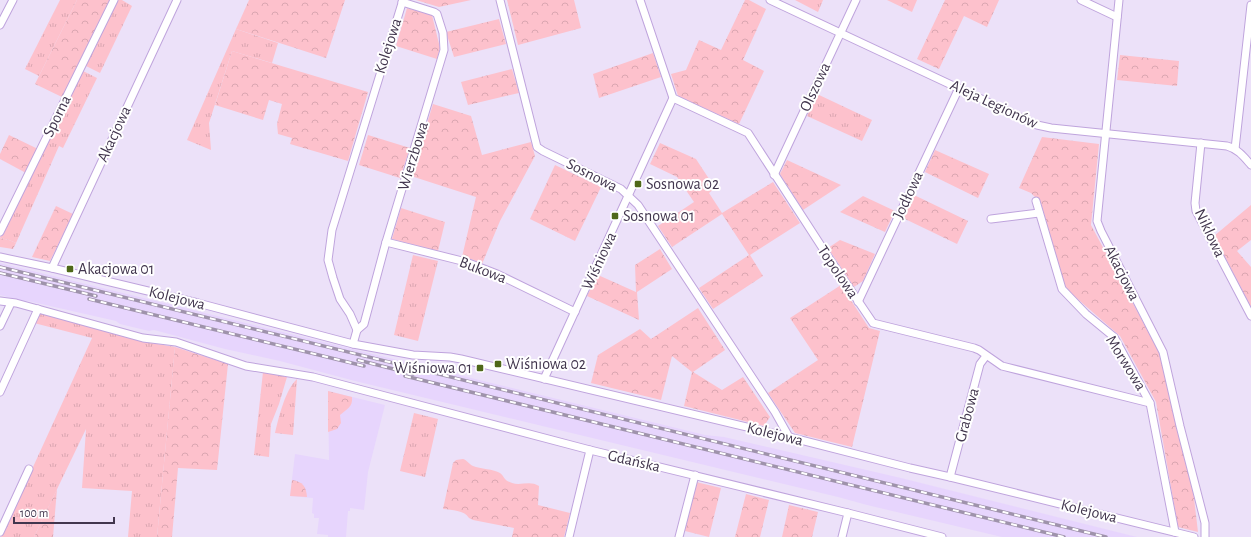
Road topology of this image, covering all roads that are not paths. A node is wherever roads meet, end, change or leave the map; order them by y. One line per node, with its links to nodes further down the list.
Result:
1 (13, 0): 13 (street)
2 (114, 0): 26 (street, Sporna)
3 (177, 0): 29 (street, Akacjowa)
4 (500, 0): 22 (street, Sosnowa)
5 (640, 0): 16 (street)
6 (770, 0): 14 (street, Aleja Legionów)
7 (856, 0): 14 (street, Olszowa)
8 (1081, 0): 12 (street)
9 (1119, 0): 12 (street, Akacjowa)
10 (402, 1): 27 (street, Wierzbowa); 37 (street, Kolejowa)
11 (1251, 5): 19 (street)
12 (1118, 17): 17 (street, Akacjowa)
13 (0, 25)
14 (841, 33): 15 (street, Aleja Legionów); 21 (street, Olszowa)
15 (959, 88): 17 (street, Aleja Legionów); 31 (street, Jodłowa)
16 (673, 98): 21 (street, Topolowa); 22 (street, Wiśniowa)
17 (1107, 133): 18 (street, Aleja Legionów); 56 (street, Akacjowa)
18 (1201, 143): 19 (street, Aleja Legionów); 35 (street, Niklowa)
19 (1235, 149): 20 (street)
20 (1251, 165)
21 (774, 175): 31 (street, Topolowa)
22 (629, 195): 34 (street, Wiśniowa); 43 (street, Sosnowa)
23 (1036, 201): 24 (street, Morwowa)
24 (1039, 213): 25 (street); 42 (street, Morwowa)
25 (991, 219)
26 (0, 232)
27 (386, 242): 34 (street, Bukowa); 37 (street, Wierzbowa)
28 (0, 257): 29 (street, Kolejowa)
29 (52, 268): 38 (street, Kolejowa)
30 (0, 301): 32 (street)
31 (858, 302): 39 (street, Topolowa)
32 (11, 303): 33 (street); 36 (street)
33 (38, 309): 41 (street); 44 (street, Gdańska)
34 (575, 312): 40 (street, Wiśniowa)
35 (1251, 316)
36 (0, 326)
37 (357, 330): 38 (street)
38 (353, 344): 40 (street, Kolejowa)
39 (986, 356): 42 (street, Topolowa); 47 (street, Grabowa)
40 (544, 379): 43 (street, Kolejowa)
41 (0, 392)
42 (1150, 403): 50 (street, Morwowa)
43 (789, 437): 47 (street, Kolejowa)
44 (590, 450): 46 (street, Gdańska); 51 (street)
45 (29, 469): 49 (street)
46 (695, 475): 48 (street, Gdańska); 52 (street)
47 (950, 477): 50 (street, Kolejowa)
48 (848, 512): 53 (street); 54 (street, Gdańska)
49 (0, 532)
50 (1176, 532): 55 (street, Kolejowa)
51 (568, 537)
52 (679, 537)
53 (842, 537)
54 (942, 537)
55 (1194, 537)
56 (1205, 537)

